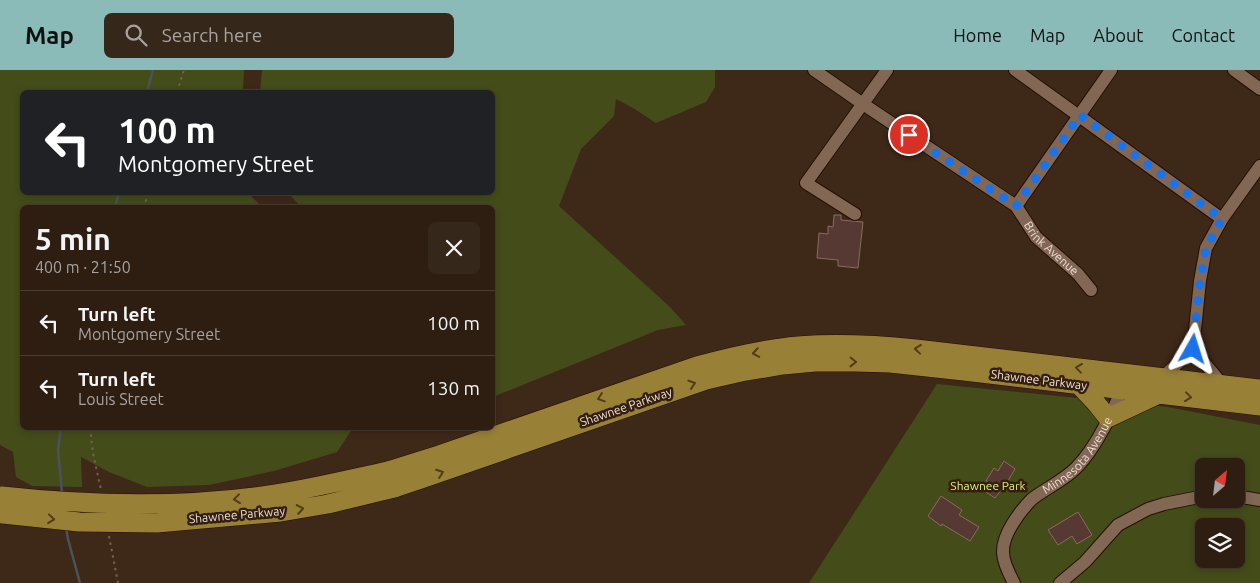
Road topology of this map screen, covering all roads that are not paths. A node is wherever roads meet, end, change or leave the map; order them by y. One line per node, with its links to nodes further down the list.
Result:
1 (814, 70): 7 (street, Brink Avenue)
2 (887, 70): 7 (street)
3 (1015, 70): 8 (street)
4 (1111, 70): 8 (street)
5 (1234, 70): 6 (street)
6 (1260, 89)
7 (863, 104): 10 (street, Brink Avenue); 11 (street)
8 (1080, 115): 10 (street); 12 (street)
9 (1260, 166): 12 (street)
10 (1016, 206): 13 (street, Brink Avenue)
11 (855, 214)
12 (1222, 219): 14 (street)
13 (1091, 290)
14 (1193, 349): 17 (street); 18 (street)
15 (1125, 381): 16 (highway, Shawnee Parkway); 18 (highway, Shawnee Parkway); 21 (street, Minnesota Avenue); 22 (highway, Shawnee Parkway, one-way to 22)
16 (1078, 384): 21 (highway); 22 (highway, Shawnee Parkway, one-way to 16)
17 (1222, 384): 18 (highway, Shawnee Parkway); 19 (highway, Shawnee Parkway)
18 (1161, 386): 20 (highway, Shawnee Parkway, one-way to 20); 21 (highway)
19 (1260, 389)
20 (1260, 406)
21 (1108, 418): 27 (street, Minnesota Avenue)
22 (391, 479): 26 (highway, Shawnee Parkway, bridge)
23 (1195, 498): 28 (street)
24 (1245, 498): 25 (street)
25 (1260, 500)
26 (1, 505)
27 (1014, 583)
28 (1060, 583)

